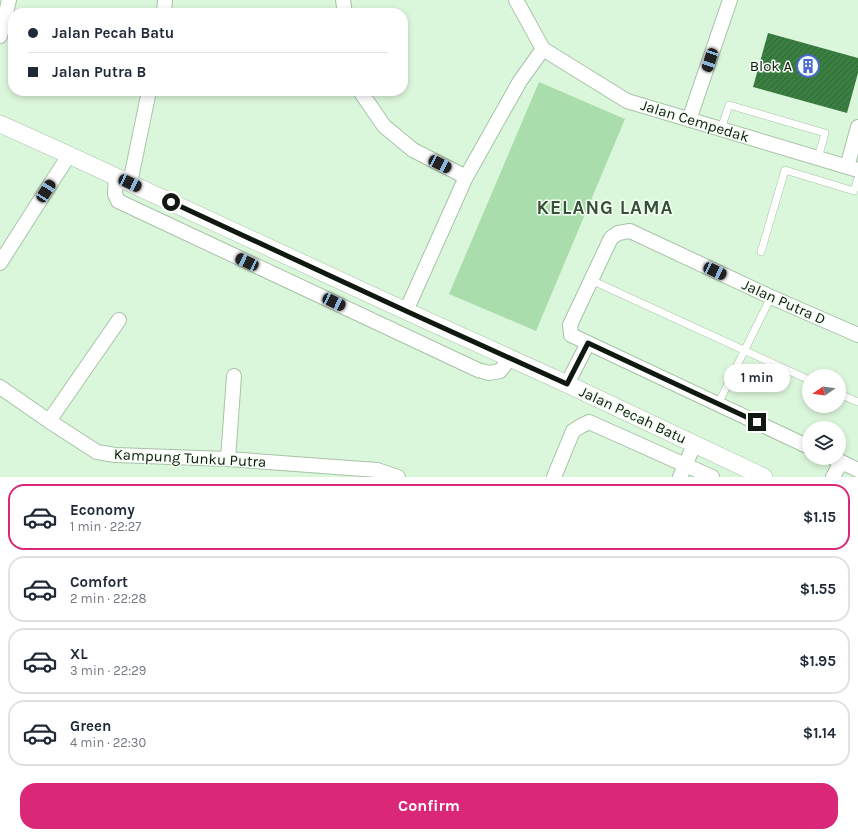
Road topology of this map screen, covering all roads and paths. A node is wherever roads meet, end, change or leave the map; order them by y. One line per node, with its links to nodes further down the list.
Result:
1 (516, 0): 5 (street, Jalan Cempedak)
2 (730, 0): 8 (street)
3 (5, 9): 4 (street)
4 (0, 36)
5 (543, 49): 8 (street, Jalan Cempedak); 15 (street)
6 (148, 96): 17 (street)
7 (363, 96): 15 (street)
8 (690, 120): 11 (street, Jalan Cempedak)
9 (0, 124): 12 (street, Jalan Pecah Batu)
10 (858, 128): 14 (street)
11 (721, 129): 13 (street, Jalan Cempedak); 13 (lane)
12 (69, 155): 17 (street, Jalan Pecah Batu); 19 (street)
13 (818, 158): 14 (street, Jalan Cempedak)
14 (852, 168)
15 (466, 177): 22 (street)
16 (858, 178): 18 (lane)
17 (123, 180): 22 (street, Jalan Pecah Batu); 27 (street)
18 (761, 252)
19 (0, 263)
20 (591, 280): 21 (street, Jalan Putra D); 25 (street, Jalan Putra D); 26 (lane)
21 (771, 297): 24 (street, Jalan Putra D); 26 (lane)
22 (406, 311): 27 (street, Jalan Pecah Batu)
23 (119, 320): 35 (street)
24 (858, 335)
25 (588, 343): 30 (street); 34 (street)
26 (744, 350): 29 (lane); 34 (lane)
27 (510, 358): 30 (street, Jalan Pecah Batu)
28 (234, 376): 38 (street)
29 (802, 377)
30 (567, 384): 37 (street, Jalan Pecah Batu)
31 (2, 392): 35 (street, Kampung Tunku Putra)
32 (846, 397): 33 (lane)
33 (858, 402)
34 (718, 404): 36 (street)
35 (48, 421): 38 (street, Kampung Tunku Putra)
36 (802, 444)
37 (694, 445): 42 (street); 46 (street, Jalan Pecah Batu)
38 (228, 459): 43 (street, Kampung Tunku Putra)
39 (846, 464): 41 (street)
40 (836, 465): 47 (street)
41 (858, 470)
42 (683, 471): 44 (street); 45 (street)
43 (398, 477)
44 (554, 477)
45 (712, 477)
46 (764, 477)
47 (833, 477)

